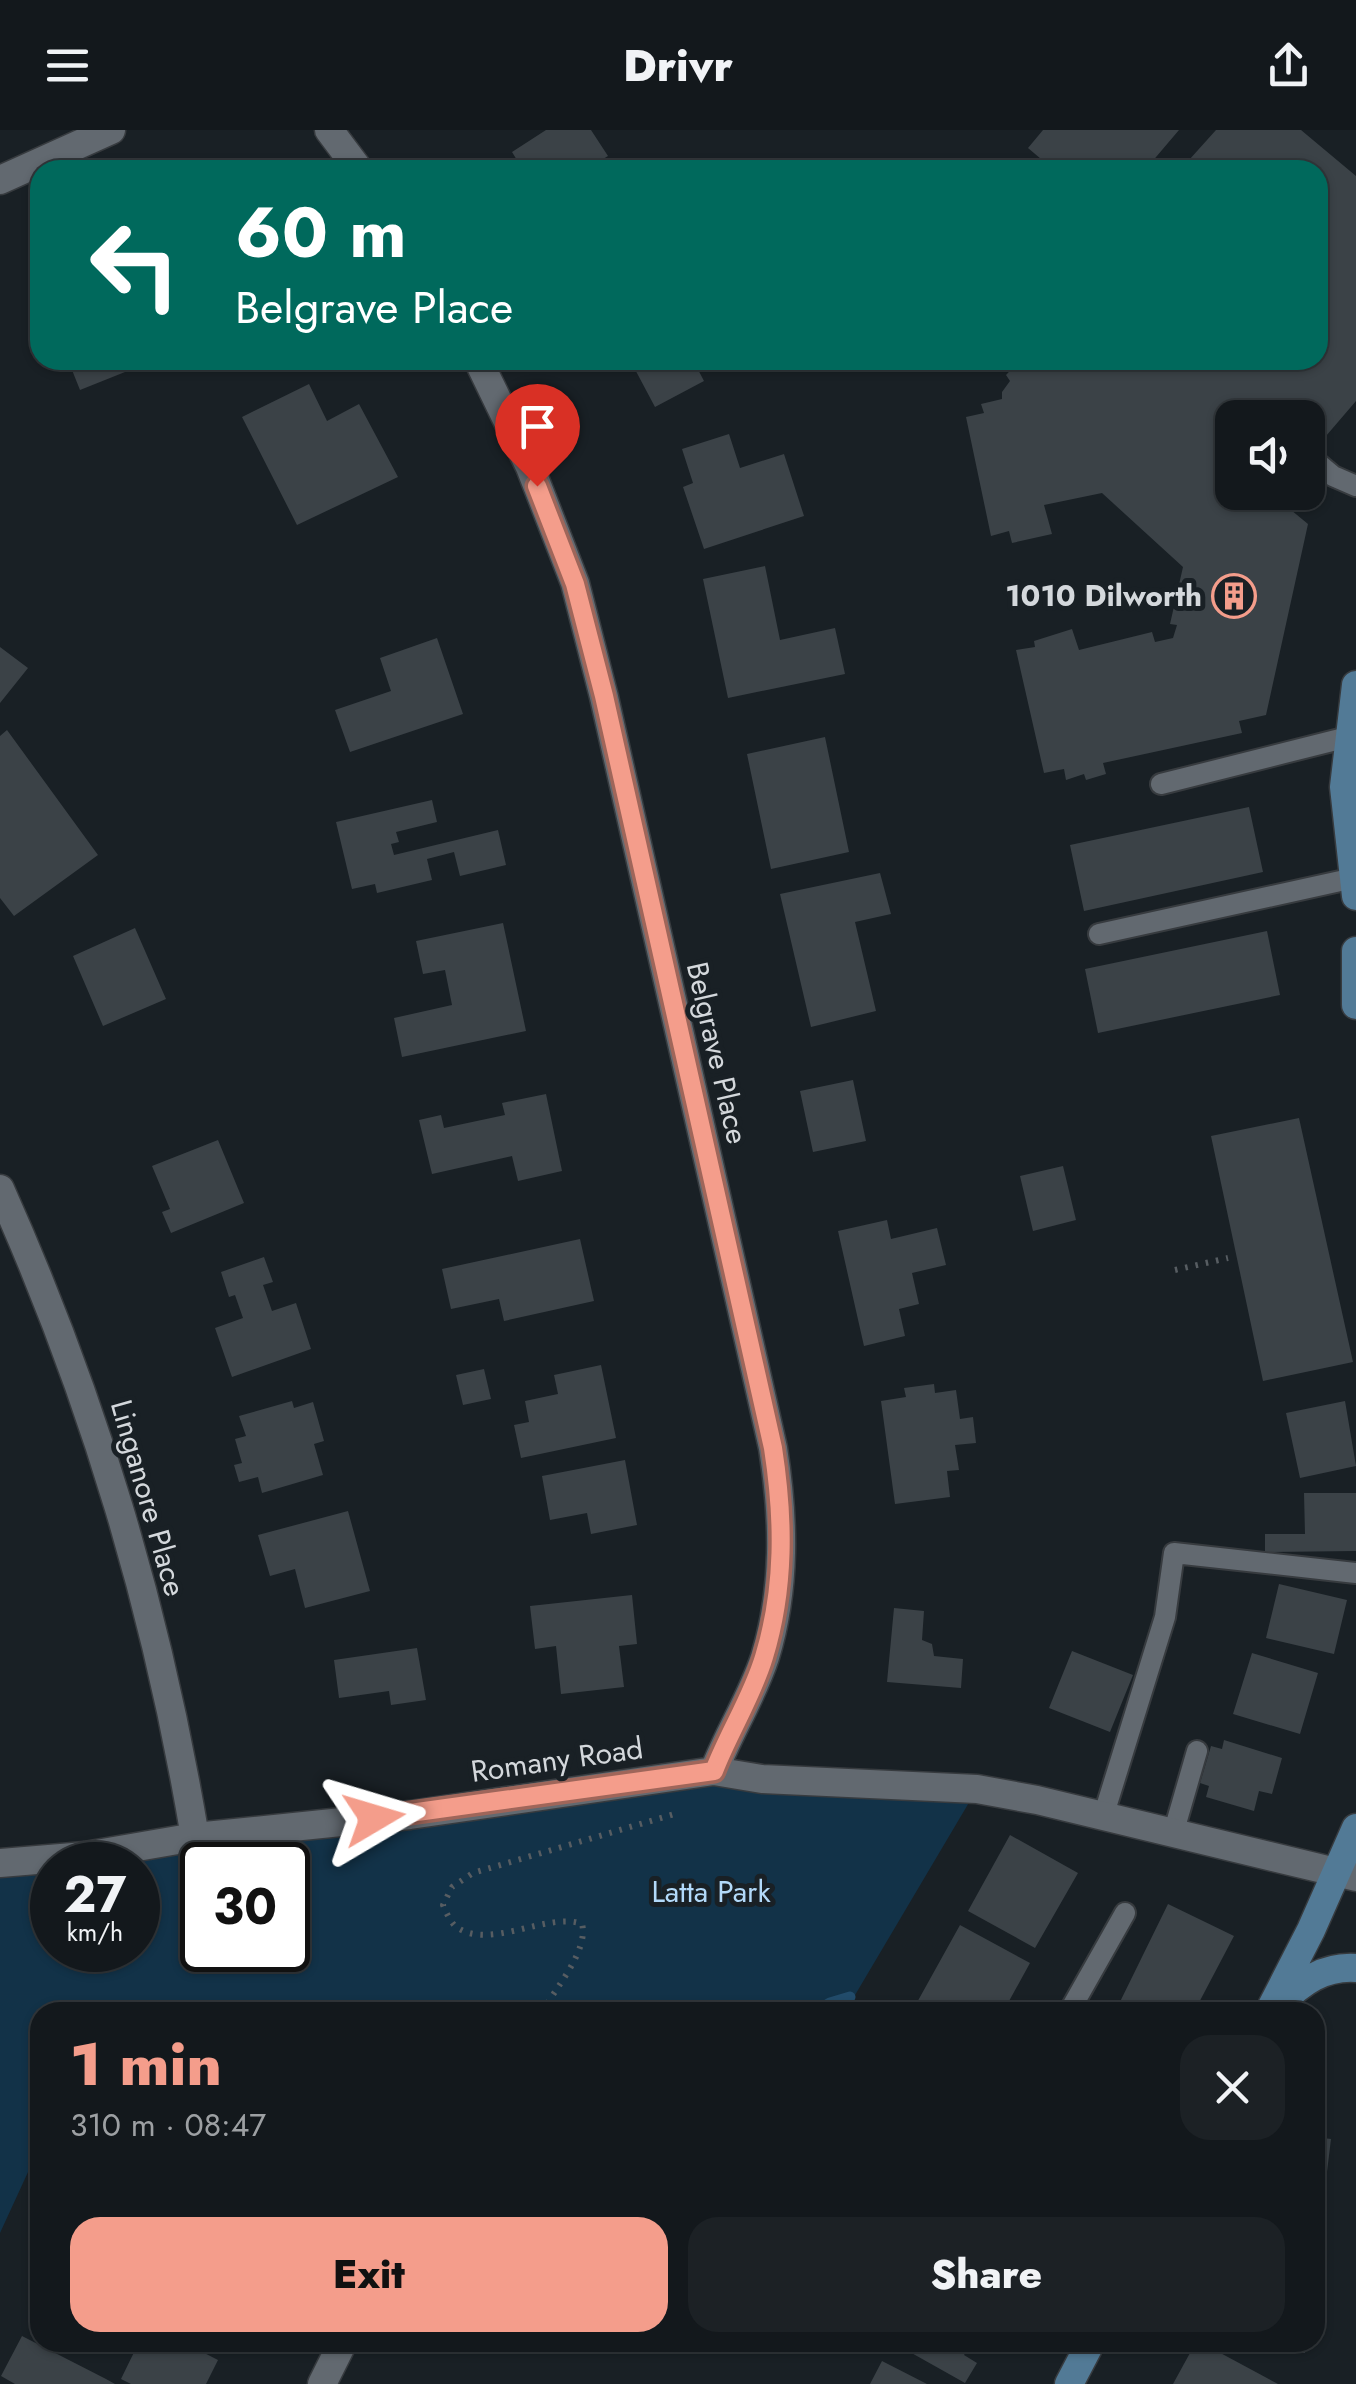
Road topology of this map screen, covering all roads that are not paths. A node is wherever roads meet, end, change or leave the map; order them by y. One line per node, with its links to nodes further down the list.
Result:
1 (111, 130): 3 (street)
2 (330, 130): 4 (street)
3 (44, 160)
4 (351, 160)
5 (30, 166): 6 (street)
6 (0, 180)
7 (483, 370): 20 (street, Belgrave Place)
8 (1325, 469): 9 (lane)
9 (1356, 486)
10 (1356, 685): 11 (main road)
11 (1348, 737): 12 (lane); 13 (main road)
12 (1161, 784)
13 (1355, 887): 14 (lane)
14 (1099, 934)
15 (1356, 956): 16 (main road)
16 (1356, 1005)
17 (0, 1189): 24 (street, Linganore Place)
18 (1356, 1574): 21 (lane)
19 (1196, 1751): 23 (lane)
20 (714, 1771): 21 (street, Romany Road); 24 (street, Romany Road)
21 (1103, 1817): 23 (street, Romany Road)
22 (1356, 1828): 26 (main road)
23 (1173, 1834): 26 (street, Romany Road)
24 (195, 1838): 25 (street, Romany Road)
25 (0, 1863)
26 (1346, 1876): 30 (main road)
27 (1125, 1912): 29 (lane)
28 (1356, 1968): 31 (main road)
29 (1075, 2002)
30 (1276, 2002)
31 (1281, 2002)
32 (338, 2352): 34 (street)
33 (1086, 2352): 35 (main road)
34 (322, 2384)
35 (1069, 2384)

